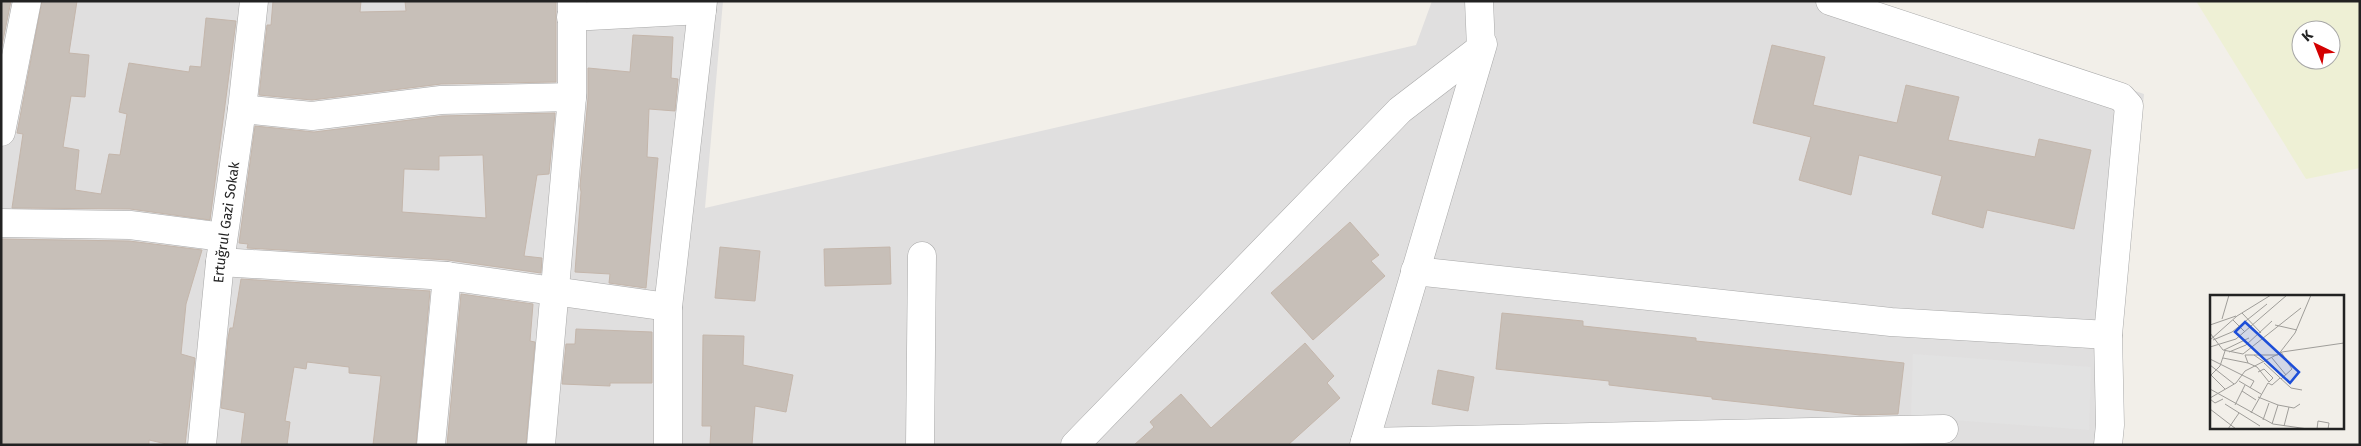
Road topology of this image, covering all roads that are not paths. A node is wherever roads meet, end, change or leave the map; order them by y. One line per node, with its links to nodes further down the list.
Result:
1 (27, 1): 11 (street)
2 (254, 1): 10 (street, Ertuğrul Gazi Sokak)
3 (1479, 1): 8 (street)
4 (1495, 1): 8 (street)
5 (1830, 1): 19 (street)
6 (702, 5): 7 (street); 18 (street)
7 (572, 9): 9 (street)
8 (1481, 48): 15 (street); 27 (street)
9 (572, 97): 10 (street); 17 (street)
10 (242, 108): 13 (street, Ertuğrul Gazi Sokak)
11 (1, 132)
12 (1, 223): 13 (street)
13 (222, 249): 16 (street); 22 (street, Ertuğrul Gazi Sokak)
14 (922, 256): 26 (street)
15 (1415, 271): 19 (street); 21 (street)
16 (447, 276): 17 (street); 23 (street)
17 (553, 292): 18 (street); 24 (street)
18 (668, 307): 25 (street)
19 (2108, 335): 28 (street)
20 (1944, 430): 21 (street)
21 (1364, 443)
22 (202, 445)
23 (431, 445)
24 (542, 445)
25 (668, 445)
26 (920, 445)
27 (1075, 445)
28 (2108, 445)

